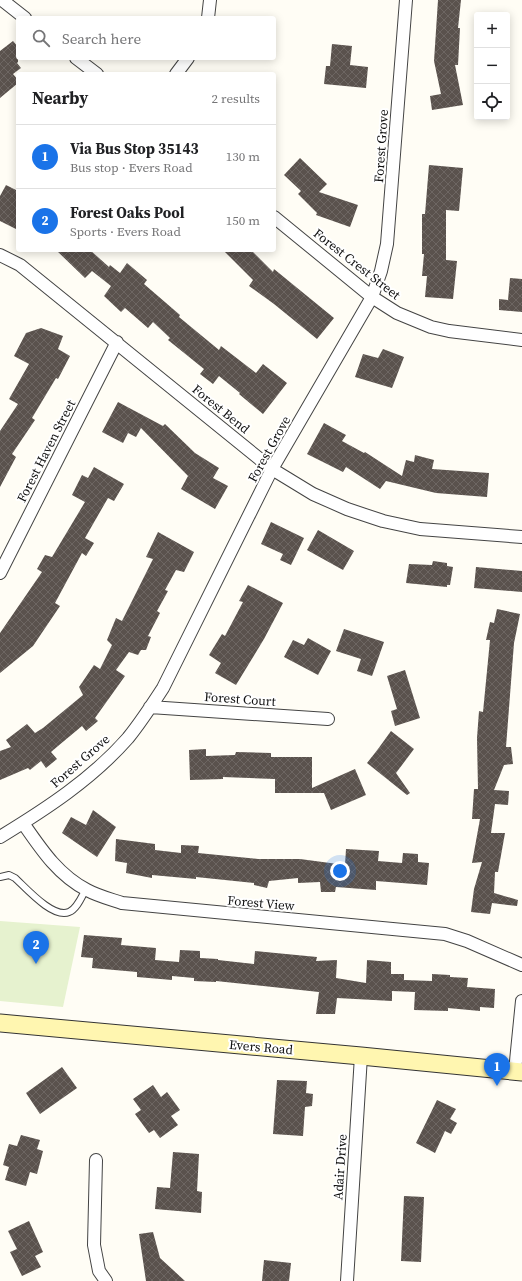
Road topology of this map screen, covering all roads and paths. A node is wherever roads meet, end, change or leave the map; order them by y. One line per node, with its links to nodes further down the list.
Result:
1 (2, 0): 4 (street)
2 (210, 0): 5 (street)
3 (406, 0): 12 (street, Forest Grove)
4 (22, 16)
5 (208, 16)
6 (79, 60): 8 (street)
7 (186, 60): 9 (street)
8 (94, 72)
9 (178, 72)
10 (276, 218): 12 (street, Forest Crest Street)
11 (0, 255): 14 (street, Forest Bend)
12 (372, 297): 13 (street, Forest Crest Street); 15 (street, Forest Grove)
13 (522, 340)
14 (117, 342): 15 (street, Forest Bend); 17 (street, Forest Haven Street)
15 (272, 469): 16 (street, Forest Bend); 18 (street, Forest Grove)
16 (522, 537)
17 (0, 573)
18 (150, 707): 19 (street, Forest Court); 20 (street, Forest Grove)
19 (328, 719)
20 (23, 823): 21 (street, Forest Grove); 23 (street, Forest View)
21 (0, 837)
22 (0, 877): 23 (lane)
23 (86, 889): 24 (street, Forest View)
24 (522, 965)
25 (522, 1002): 28 (street)
26 (0, 1023): 27 (main road, Evers Road)
27 (361, 1056): 28 (main road, Evers Road); 31 (street, Adair Drive)
28 (519, 1071)
29 (96, 1160): 30 (street)
30 (106, 1281)
31 (347, 1281)

